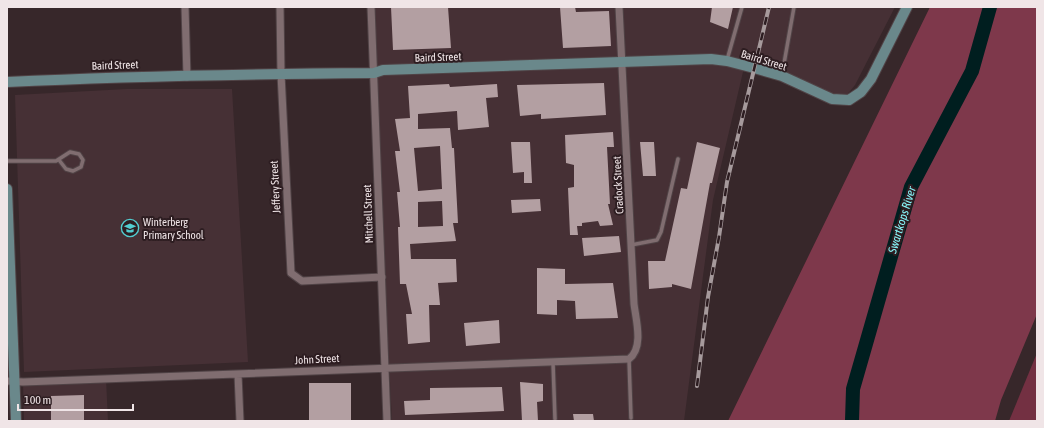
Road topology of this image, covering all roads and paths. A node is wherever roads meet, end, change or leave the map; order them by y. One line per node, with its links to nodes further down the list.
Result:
1 (185, 7): 13 (street)
2 (280, 7): 11 (street, Jeffery Street)
3 (371, 7): 10 (street, Mitchell Street)
4 (619, 7): 9 (street, Cradock Street)
5 (742, 7): 8 (lane)
6 (794, 7): 12 (lane)
7 (907, 7): 12 (street, Baird Street)
8 (727, 61): 9 (street, Baird Street); 12 (street, Baird Street)
9 (622, 63): 10 (street, Baird Street); 19 (street, Cradock Street)
10 (374, 73): 11 (street, Baird Street); 20 (street, Mitchell Street)
11 (281, 74): 13 (street, Baird Street); 20 (street, Jeffery Street)
12 (782, 76)
13 (187, 77): 14 (street, Baird Street)
14 (7, 82)
15 (678, 159): 19 (lane)
16 (59, 160): 16 (lane); 17 (lane)
17 (7, 161)
18 (7, 189): 25 (street)
19 (631, 245): 21 (street, Cradock Street)
20 (382, 277): 23 (street, Mitchell Street)
21 (629, 359): 22 (street, John Street); 26 (lane)
22 (553, 363): 23 (street, John Street); 27 (lane)
23 (386, 367): 24 (street, John Street); 30 (street, Mitchell Street)
24 (238, 374): 25 (street, John Street); 29 (street)
25 (11, 381): 28 (street)
26 (631, 418)
27 (555, 419)
28 (16, 421)
29 (240, 421)
30 (387, 421)

